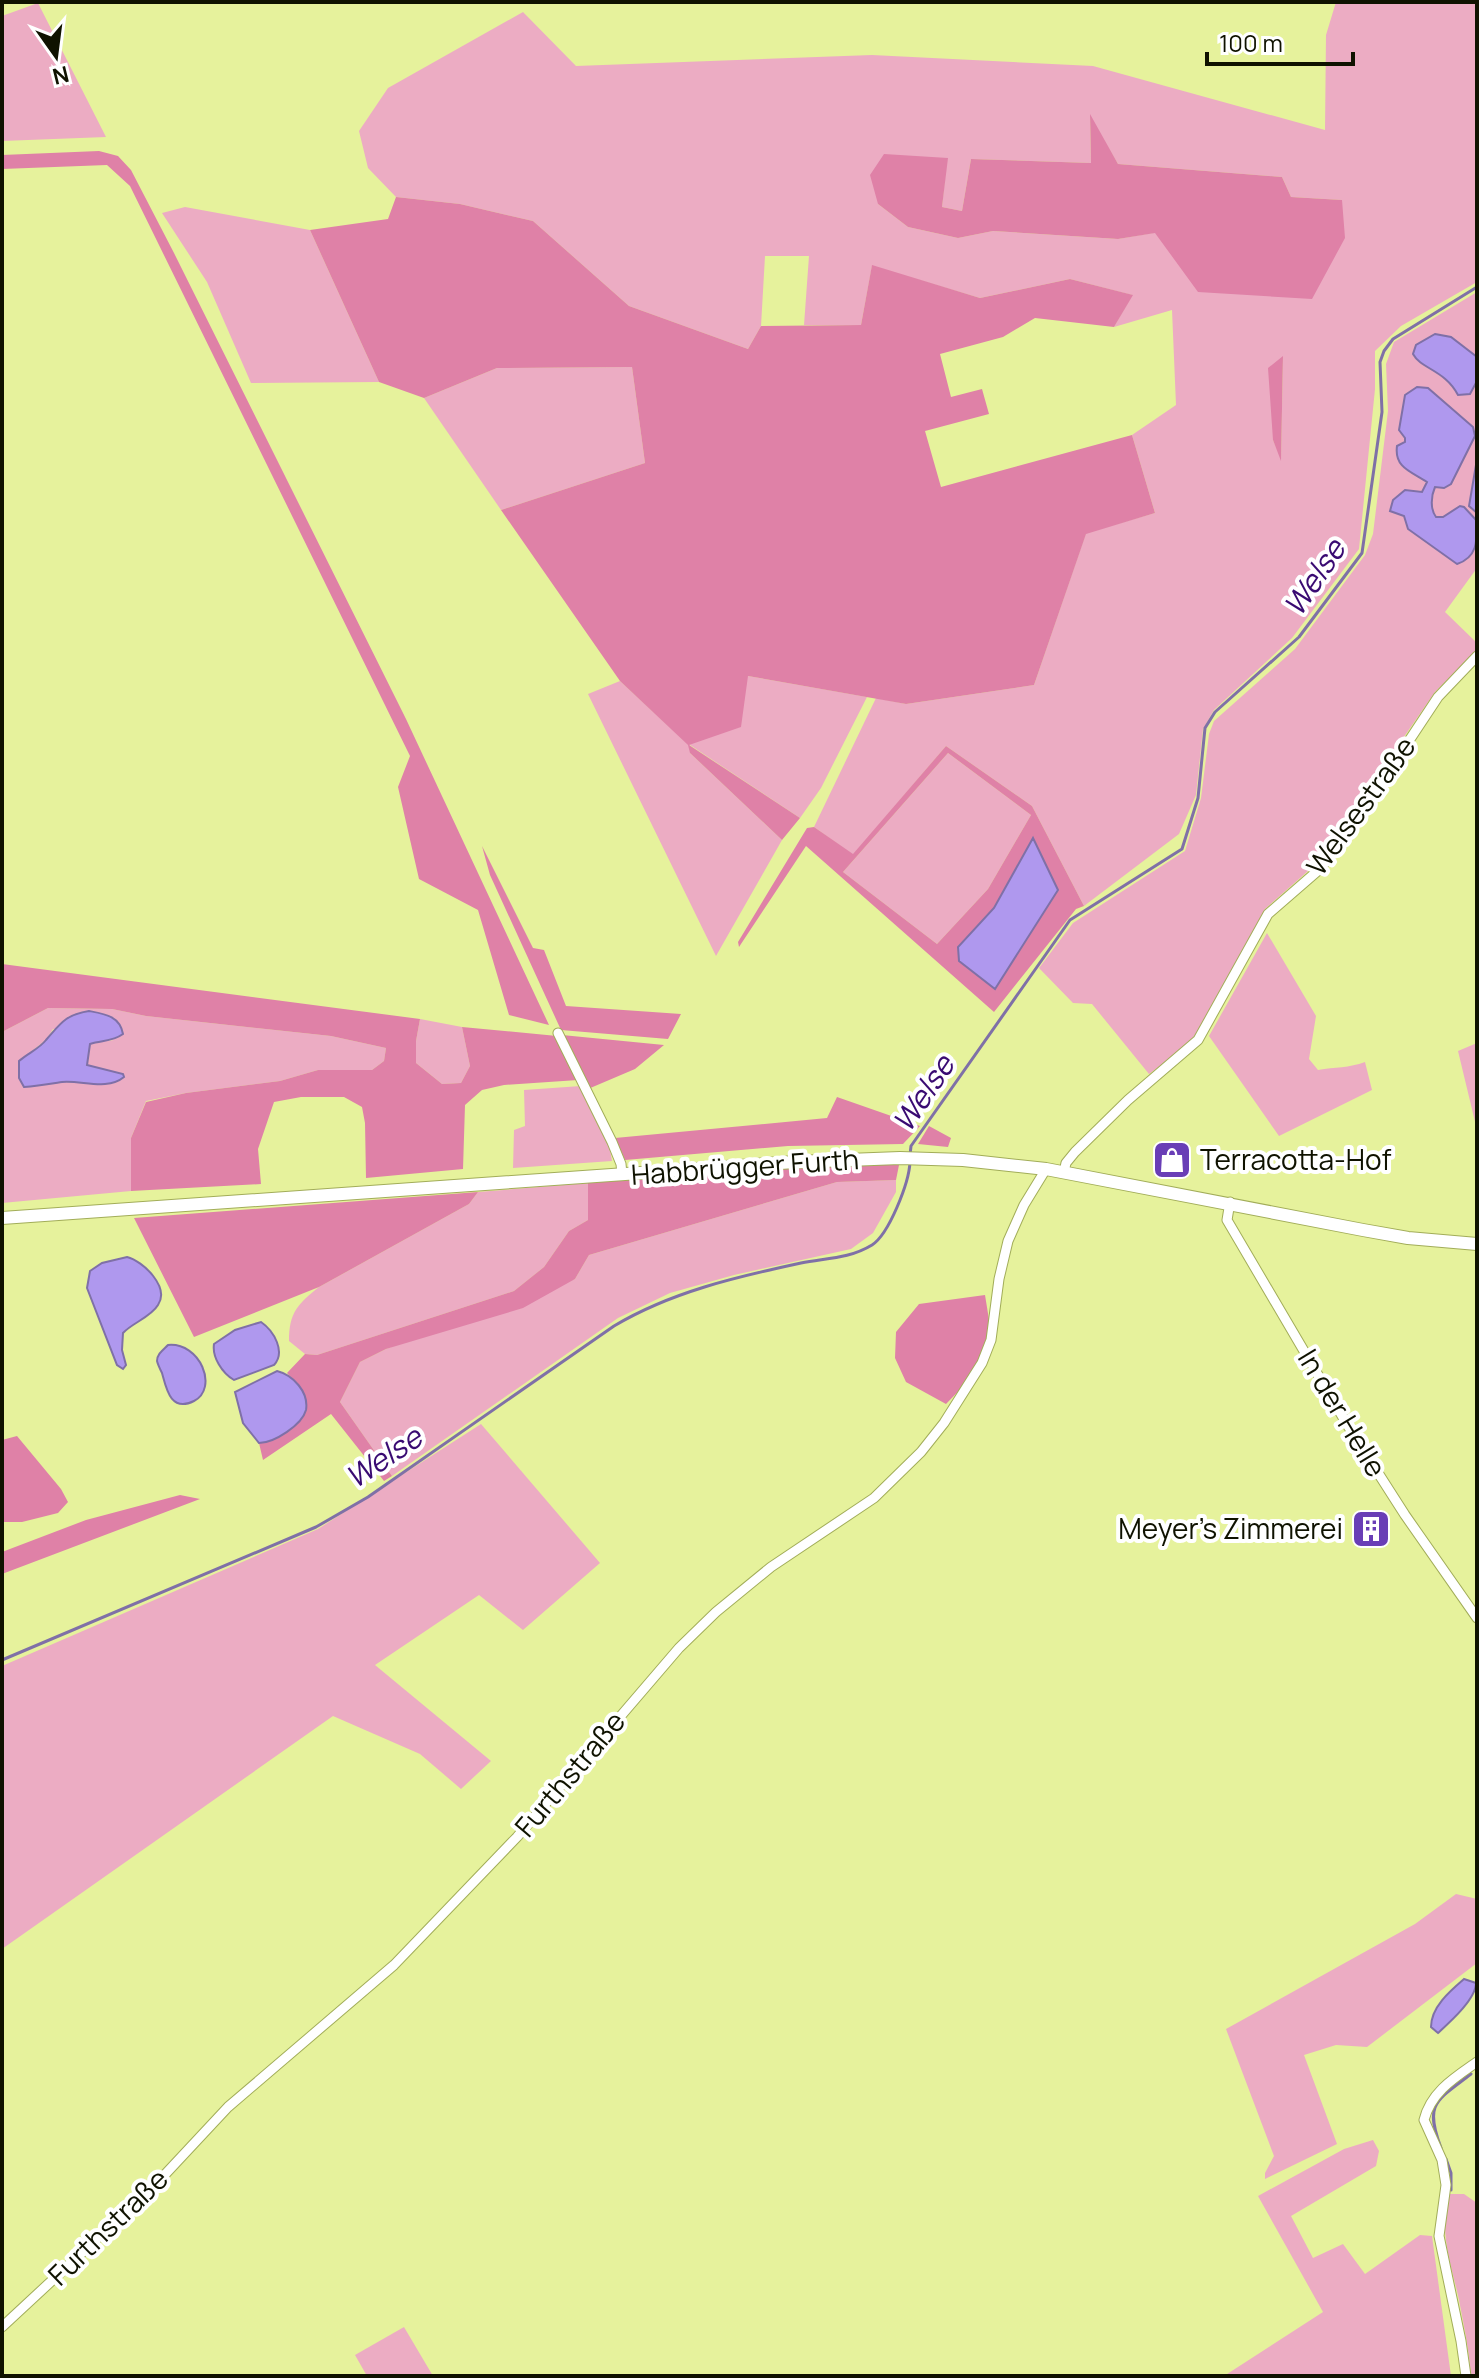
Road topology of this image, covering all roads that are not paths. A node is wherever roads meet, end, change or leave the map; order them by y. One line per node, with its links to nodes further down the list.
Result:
1 (1477, 656): 4 (street, Welsestraße)
2 (558, 1033): 5 (street)
3 (1046, 1169): 4 (street, Habbrügger Furth); 5 (street, Habbrügger Furth); 11 (street, Furthstraße)
4 (1064, 1172): 6 (street, Habbrügger Furth)
5 (622, 1174): 7 (street, Habbrügger Furth)
6 (1230, 1202): 8 (street, Habbrügger Furth); 9 (street, In der Helle)
7 (2, 1218)
8 (1477, 1244)
9 (1477, 1618)
10 (1477, 2062): 12 (street)
11 (2, 2327)
12 (1466, 2376)

